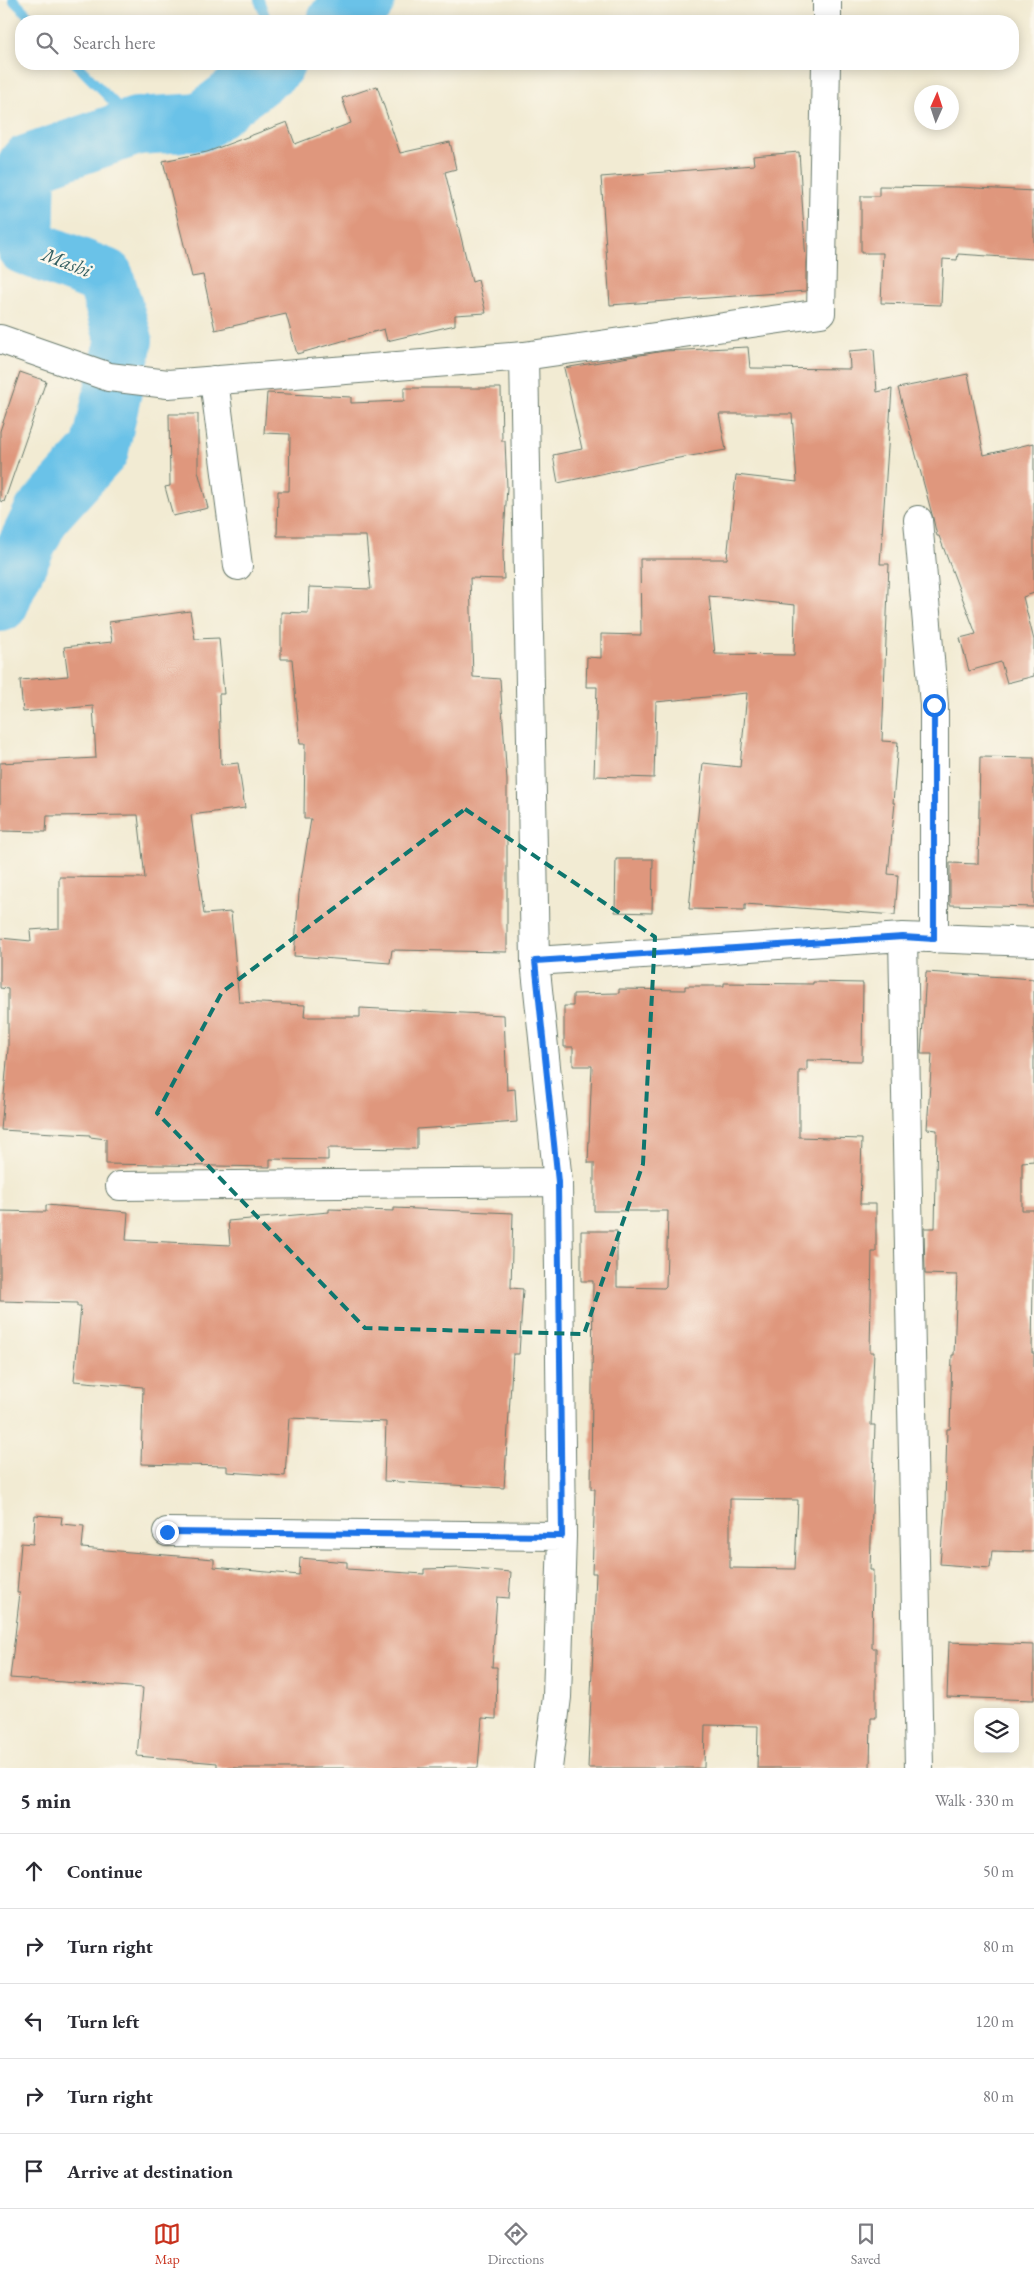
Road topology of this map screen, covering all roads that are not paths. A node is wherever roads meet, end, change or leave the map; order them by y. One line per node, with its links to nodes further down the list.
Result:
1 (827, 0): 2 (street)
2 (827, 15)
3 (826, 70): 5 (street)
4 (0, 339): 6 (street)
5 (524, 356): 6 (street); 12 (street)
6 (214, 380): 8 (street)
7 (918, 520): 10 (street)
8 (238, 566)
9 (903, 937): 10 (street); 12 (street); 18 (street)
10 (934, 939): 11 (street)
11 (1034, 942)
12 (535, 961): 13 (street)
13 (558, 1182): 14 (street); 16 (street)
14 (120, 1186)
15 (167, 1532): 16 (street)
16 (562, 1536): 17 (street)
17 (548, 1768)
18 (919, 1768)

